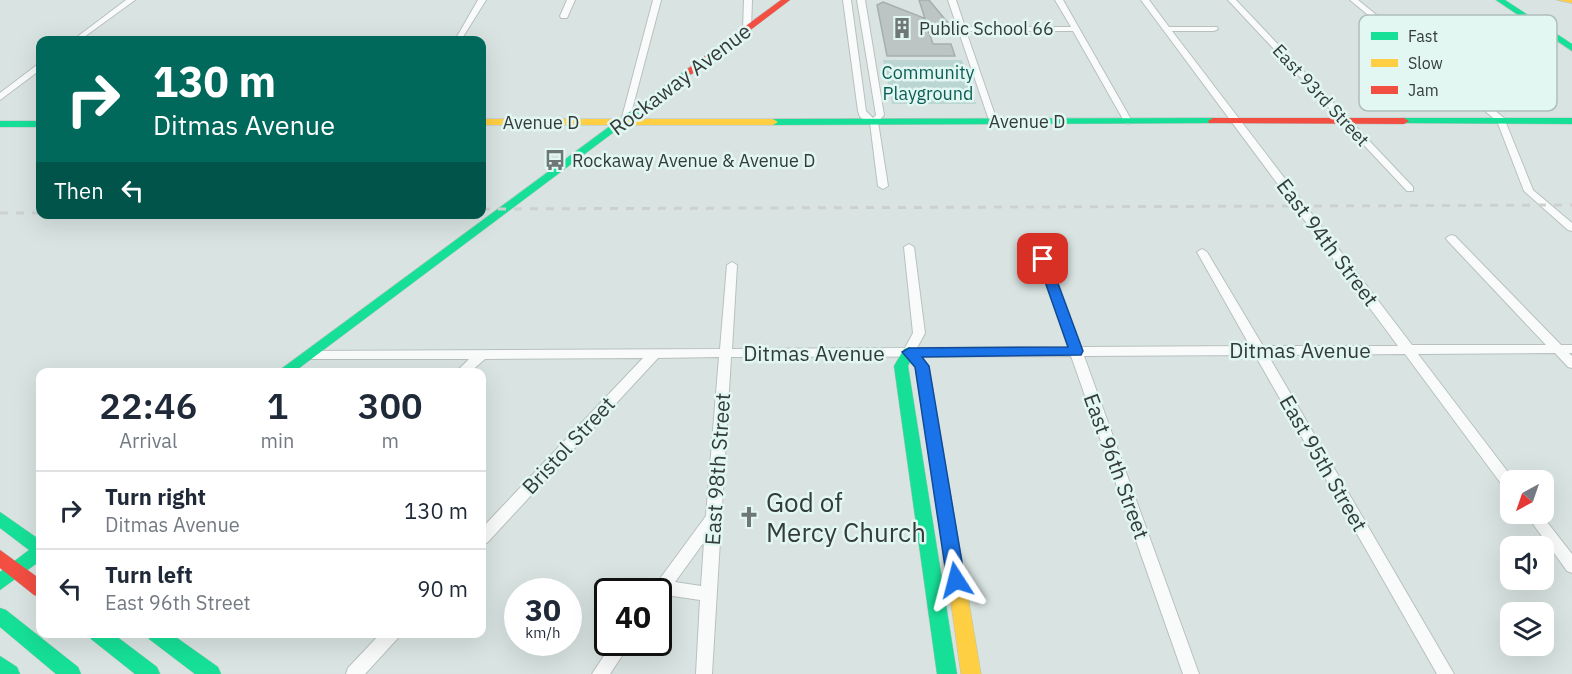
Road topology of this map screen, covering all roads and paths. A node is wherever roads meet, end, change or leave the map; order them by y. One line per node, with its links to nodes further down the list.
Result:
1 (131, 0): 25 (street)
2 (482, 0): 26 (street)
3 (571, 0): 19 (street)
4 (657, 0): 34 (street)
5 (748, 0): 20 (street)
6 (786, 0): 20 (main road, Rockaway Avenue)
7 (847, 0): 41 (street)
8 (861, 0): 41 (street)
9 (952, 0): 21 (street)
10 (1059, 0): 22 (street)
11 (1145, 0): 23 (street, East 94th Street)
12 (1232, 0): 32 (street, East 93rd Street)
13 (1354, 0): 17 (street)
14 (1500, 0): 18 (main road)
15 (1561, 0): 16 (main road)
16 (1572, 1)
17 (1372, 15)
18 (1522, 15)
19 (564, 16)
20 (747, 29): 34 (main road, Rockaway Avenue)
21 (962, 29): 22 (street); 35 (street)
22 (1076, 29): 36 (street)
23 (1168, 29): 24 (street); 37 (street, East 94th Street)
24 (1214, 29)
25 (82, 36)
26 (460, 36)
27 (1557, 38): 28 (main road)
28 (1572, 48)
29 (36, 70): 30 (street)
30 (0, 97)
31 (1490, 111): 33 (street)
32 (1344, 120): 33 (main road, Avenue D); 37 (main road, Avenue D); 46 (street, East 93rd Street)
33 (1501, 120): 38 (main road, Avenue D); 47 (street)
34 (625, 121): 40 (main road, Avenue D); 41 (main road, Avenue D); 44 (main road, Rockaway Avenue)
35 (993, 121): 36 (main road, Avenue D); 41 (main road, Avenue D)
36 (1128, 121): 37 (main road, Avenue D)
37 (1236, 121): 56 (street, East 94th Street)
38 (1572, 121)
39 (486, 122): 40 (main road, Avenue D)
40 (565, 122): 44 (main road)
41 (874, 122): 45 (street)
42 (0, 124): 43 (main road)
43 (36, 124)
44 (588, 148): 61 (main road, Rockaway Avenue)
45 (883, 186)
46 (1410, 189)
47 (1572, 228)
48 (1451, 238): 53 (street)
49 (909, 247): 58 (street)
50 (1202, 252): 55 (street, East 95th Street)
51 (1043, 259): 57 (street, East 96th Street)
52 (732, 265): 60 (street, East 98th Street)
53 (1558, 349): 54 (street, Ditmas Avenue); 56 (street, Ditmas Avenue); 63 (street)
54 (1572, 349)
55 (1259, 350): 56 (street, Ditmas Avenue); 57 (street, Ditmas Avenue); 97 (street, East 95th Street)
56 (1410, 350): 66 (street, East 94th Street)
57 (1077, 351): 58 (street, Ditmas Avenue); 96 (street, East 96th Street)
58 (909, 352): 60 (street, Ditmas Avenue); 94 (main road); 95 (main road)
59 (655, 353): 60 (street, Ditmas Avenue); 62 (street, Ditmas Avenue); 70 (street, Bristol Street)
60 (726, 353): 67 (street, East 98th Street)
61 (308, 354): 62 (street, Ditmas Avenue); 64 (main road, Rockaway Avenue)
62 (482, 354): 65 (street)
63 (1572, 364)
64 (289, 368)
65 (466, 368)
66 (1500, 472)
67 (712, 518): 76 (street); 80 (street, East 98th Street)
68 (0, 519): 71 (main road)
69 (1540, 524): 74 (street)
70 (486, 534)
71 (36, 548)
72 (36, 554): 75 (main road)
73 (0, 558): 75 (main road)
74 (1572, 566)
75 (16, 570): 77 (main road); 78 (main road)
76 (670, 578)
77 (0, 582)
78 (36, 586)
79 (672, 591): 80 (street)
80 (708, 594): 93 (street, East 98th Street)
81 (0, 616): 88 (main road)
82 (103, 638): 89 (main road)
83 (165, 638): 90 (main road)
84 (387, 638): 91 (street)
85 (613, 656): 92 (street)
86 (0, 665): 87 (main road)
87 (10, 674)
88 (72, 674)
89 (150, 674)
90 (211, 674)
91 (354, 674)
92 (600, 674)
93 (704, 674)
94 (947, 674)
95 (971, 674)
96 (1191, 674)
97 (1446, 674)

